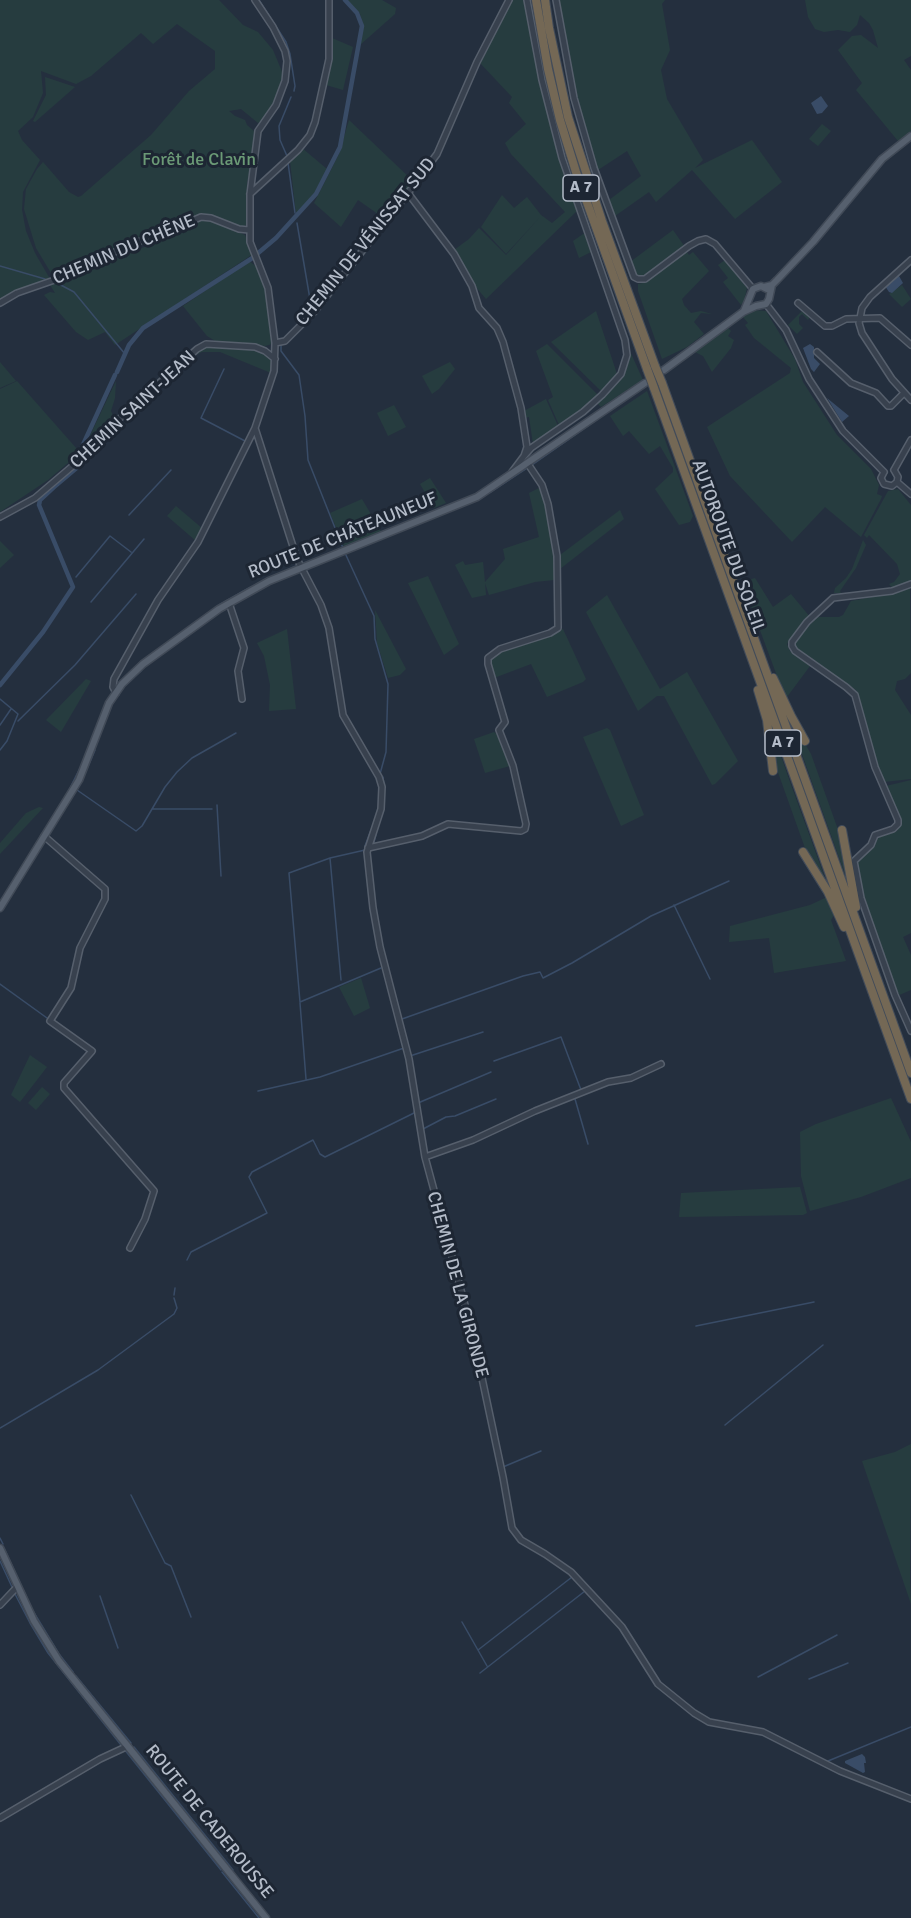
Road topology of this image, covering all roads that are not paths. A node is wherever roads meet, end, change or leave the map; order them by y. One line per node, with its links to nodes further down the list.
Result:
1 (255, 0): 10 (street)
2 (329, 0): 10 (street)
3 (509, 0): 9 (street, CHEMIN DE VÉNISSAT SUD)
4 (527, 0): 35 (street)
5 (536, 0): 28 (highway, AUTOROUTE DU SOLEIL / A 7)
6 (545, 0): 28 (highway, AUTOROUTE DU SOLEIL / A 7)
7 (556, 0): 15 (street)
8 (911, 136): 13 (main road)
9 (408, 193): 24 (street, CHEMIN DE VÉNISSAT SUD); 35 (street)
10 (250, 194): 11 (street)
11 (249, 230): 18 (street, CHEMIN DU CHÊNE); 24 (street)
12 (911, 260): 23 (street)
13 (772, 285): 14 (main road); 16 (main road)
14 (764, 287): 15 (main road); 16 (main road)
15 (753, 289): 17 (main road)
16 (770, 294): 20 (main road)
17 (750, 299): 21 (main road); 22 (main road)
18 (0, 303)
19 (798, 303): 23 (street)
20 (766, 304): 21 (main road); 38 (street)
21 (756, 306): 22 (main road)
22 (743, 312): 29 (main road)
23 (859, 319): 25 (street); 31 (street)
24 (278, 343): 27 (street)
25 (911, 345)
26 (817, 352): 31 (street)
27 (275, 359): 33 (street); 42 (street, CHEMIN SAINT-JEAN)
28 (651, 368): 45 (highway, AUTOROUTE DU SOLEIL / A 7, bridge); 47 (highway, AUTOROUTE DU SOLEIL / A 7, bridge)
29 (664, 370)
30 (645, 383): 36 (main road, ROUTE DE CHÂTEAUNEUF)
31 (904, 393): 32 (street)
32 (911, 400)
33 (255, 428): 43 (street, CHEMIN DE LA GIRONDE); 48 (street)
34 (911, 440): 37 (street)
35 (524, 456): 39 (street)
36 (528, 464): 39 (main road, ROUTE DE CHÂTEAUNEUF); 54 (street)
37 (894, 470): 38 (street); 40 (street)
38 (884, 471): 40 (street)
39 (510, 476): 43 (main road, ROUTE DE CHÂTEAUNEUF)
40 (897, 482): 41 (street)
41 (911, 494)
42 (0, 517)
43 (300, 567): 46 (main road, ROUTE DE CHÂTEAUNEUF); 54 (street, CHEMIN DE LA GIRONDE)
44 (911, 584): 59 (street)
45 (734, 585): 50 (highway); 57 (highway, AUTOROUTE DU SOLEIL / A 7)
46 (229, 603): 48 (main road, ROUTE DE CHÂTEAUNEUF); 49 (street)
47 (749, 651): 51 (highway); 58 (highway, AUTOROUTE DU SOLEIL / A 7)
48 (116, 693): 53 (main road, ROUTE DE CHÂTEAUNEUF)
49 (242, 699)
50 (805, 741)
51 (773, 771)
52 (842, 830): 57 (highway)
53 (44, 836): 56 (main road, ROUTE DE CHÂTEAUNEUF); 64 (street)
54 (368, 848): 63 (street, CHEMIN DE LA GIRONDE)
55 (803, 852): 58 (highway)
56 (0, 908)
57 (868, 952): 61 (highway, AUTOROUTE DU SOLEIL / A 7)
58 (859, 955): 62 (highway, AUTOROUTE DU SOLEIL / A 7)
59 (911, 1031)
60 (662, 1064): 63 (street)
61 (911, 1073)
62 (911, 1099)
63 (425, 1157): 69 (street, CHEMIN DE LA GIRONDE)
64 (130, 1248)
65 (0, 1548): 66 (main road, ROUTE DE CADEROUSSE)
66 (17, 1587): 67 (street); 68 (main road, ROUTE DE CADEROUSSE)
67 (0, 1605)
68 (128, 1746): 70 (street); 71 (main road, ROUTE DE CADEROUSSE)
69 (911, 1799)
70 (0, 1818)
71 (266, 1918)

